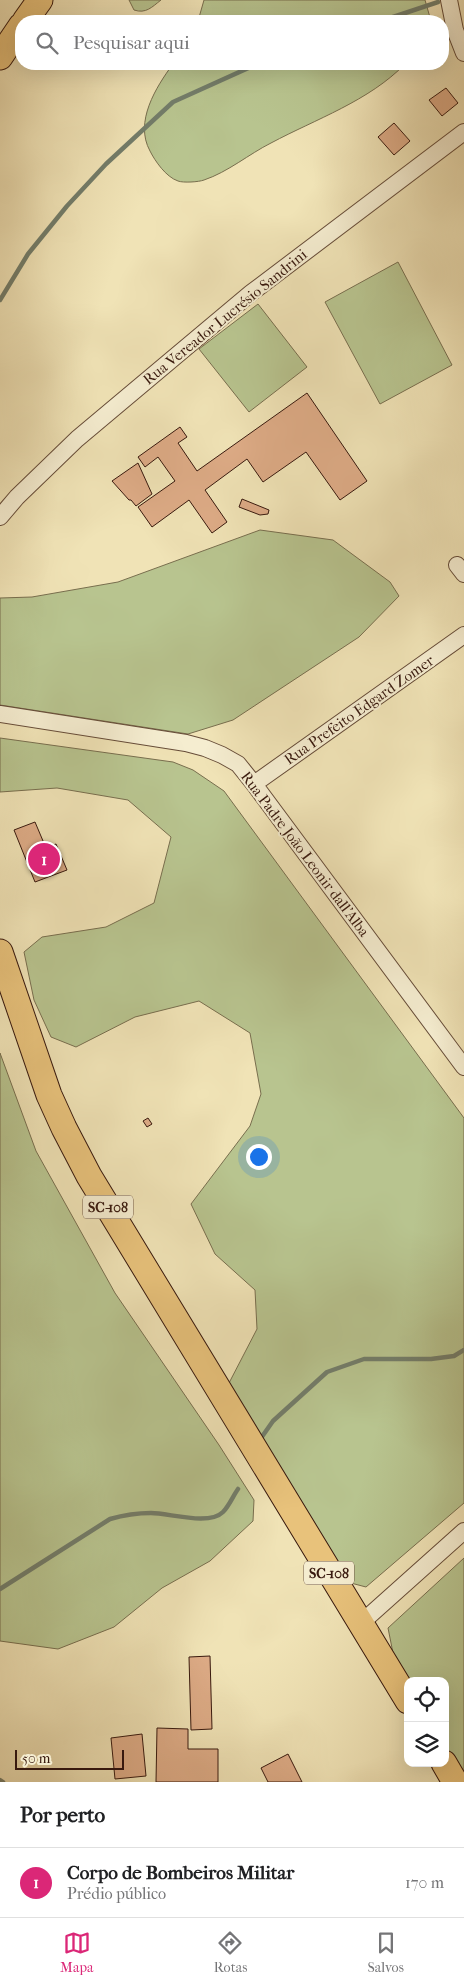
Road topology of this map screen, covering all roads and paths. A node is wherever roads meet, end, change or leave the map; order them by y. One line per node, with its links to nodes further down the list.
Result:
1 (40, 0): 3 (main road)
2 (448, 0): 5 (street)
3 (29, 15)
4 (15, 35): 6 (main road)
5 (464, 53)
6 (0, 57)
7 (464, 132): 8 (street, Rua Vereador Lucrésio Sandrini)
8 (0, 517)
9 (464, 635): 11 (street, Rua Prefeito Edgard Zomer)
10 (0, 714): 11 (street, Rua Padre João Leonir dall'Alba)
11 (254, 784): 13 (street, Rua Padre João Leonir dall'Alba)
12 (0, 952): 15 (main road, SC-108)
13 (464, 1067)
14 (464, 1532): 15 (street)
15 (360, 1624): 16 (main road, SC-108)
16 (404, 1696)
17 (446, 1767): 18 (main road)
18 (455, 1782)

